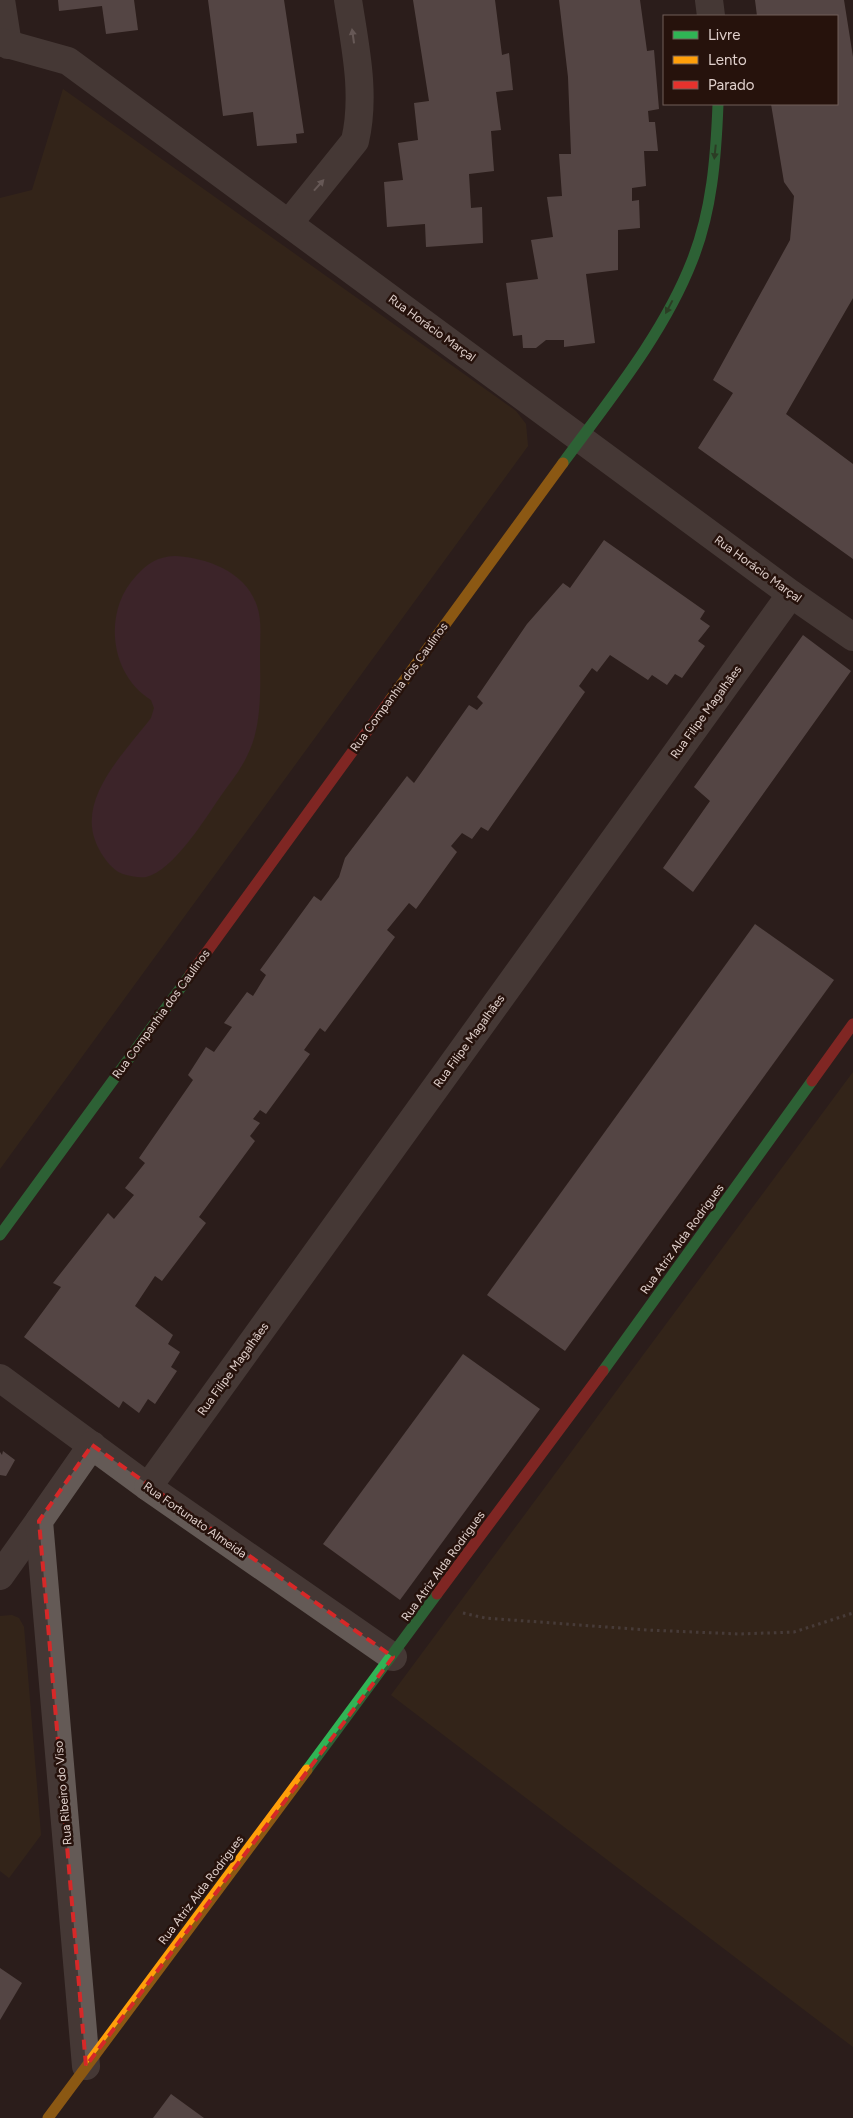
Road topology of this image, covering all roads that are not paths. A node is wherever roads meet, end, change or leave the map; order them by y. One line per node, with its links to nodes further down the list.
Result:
1 (1, 0): 5 (street)
2 (348, 0): 7 (street, one-way to 2)
3 (709, 0): 4 (street)
4 (711, 15)
5 (4, 43): 7 (street, Rua Horácio Marçal)
6 (718, 105): 8 (street, Rua Companhia dos Caulinos, one-way to 8)
7 (289, 223): 8 (street, Rua Horácio Marçal)
8 (581, 438): 9 (street, Rua Horácio Marçal); 12 (street, Rua Companhia dos Caulinos)
9 (791, 594): 10 (street, Rua Horácio Marçal); 15 (street, Rua Filipe Magalhães)
10 (852, 634)
11 (853, 1024): 18 (street, Rua Atriz Alda Rodrigues)
12 (0, 1235)
13 (0, 1378): 14 (street, Rua Fortunato Almeida)
14 (92, 1445): 15 (street, Rua Fortunato Almeida); 16 (street)
15 (148, 1487): 18 (street, Rua Fortunato Almeida)
16 (39, 1520): 17 (street); 19 (street, Rua Ribeiro do Viso)
17 (0, 1576)
18 (393, 1656): 19 (street, Rua Atriz Alda Rodrigues)
19 (86, 2066): 20 (street, Rua Atriz Alda Rodrigues)
20 (48, 2118)

